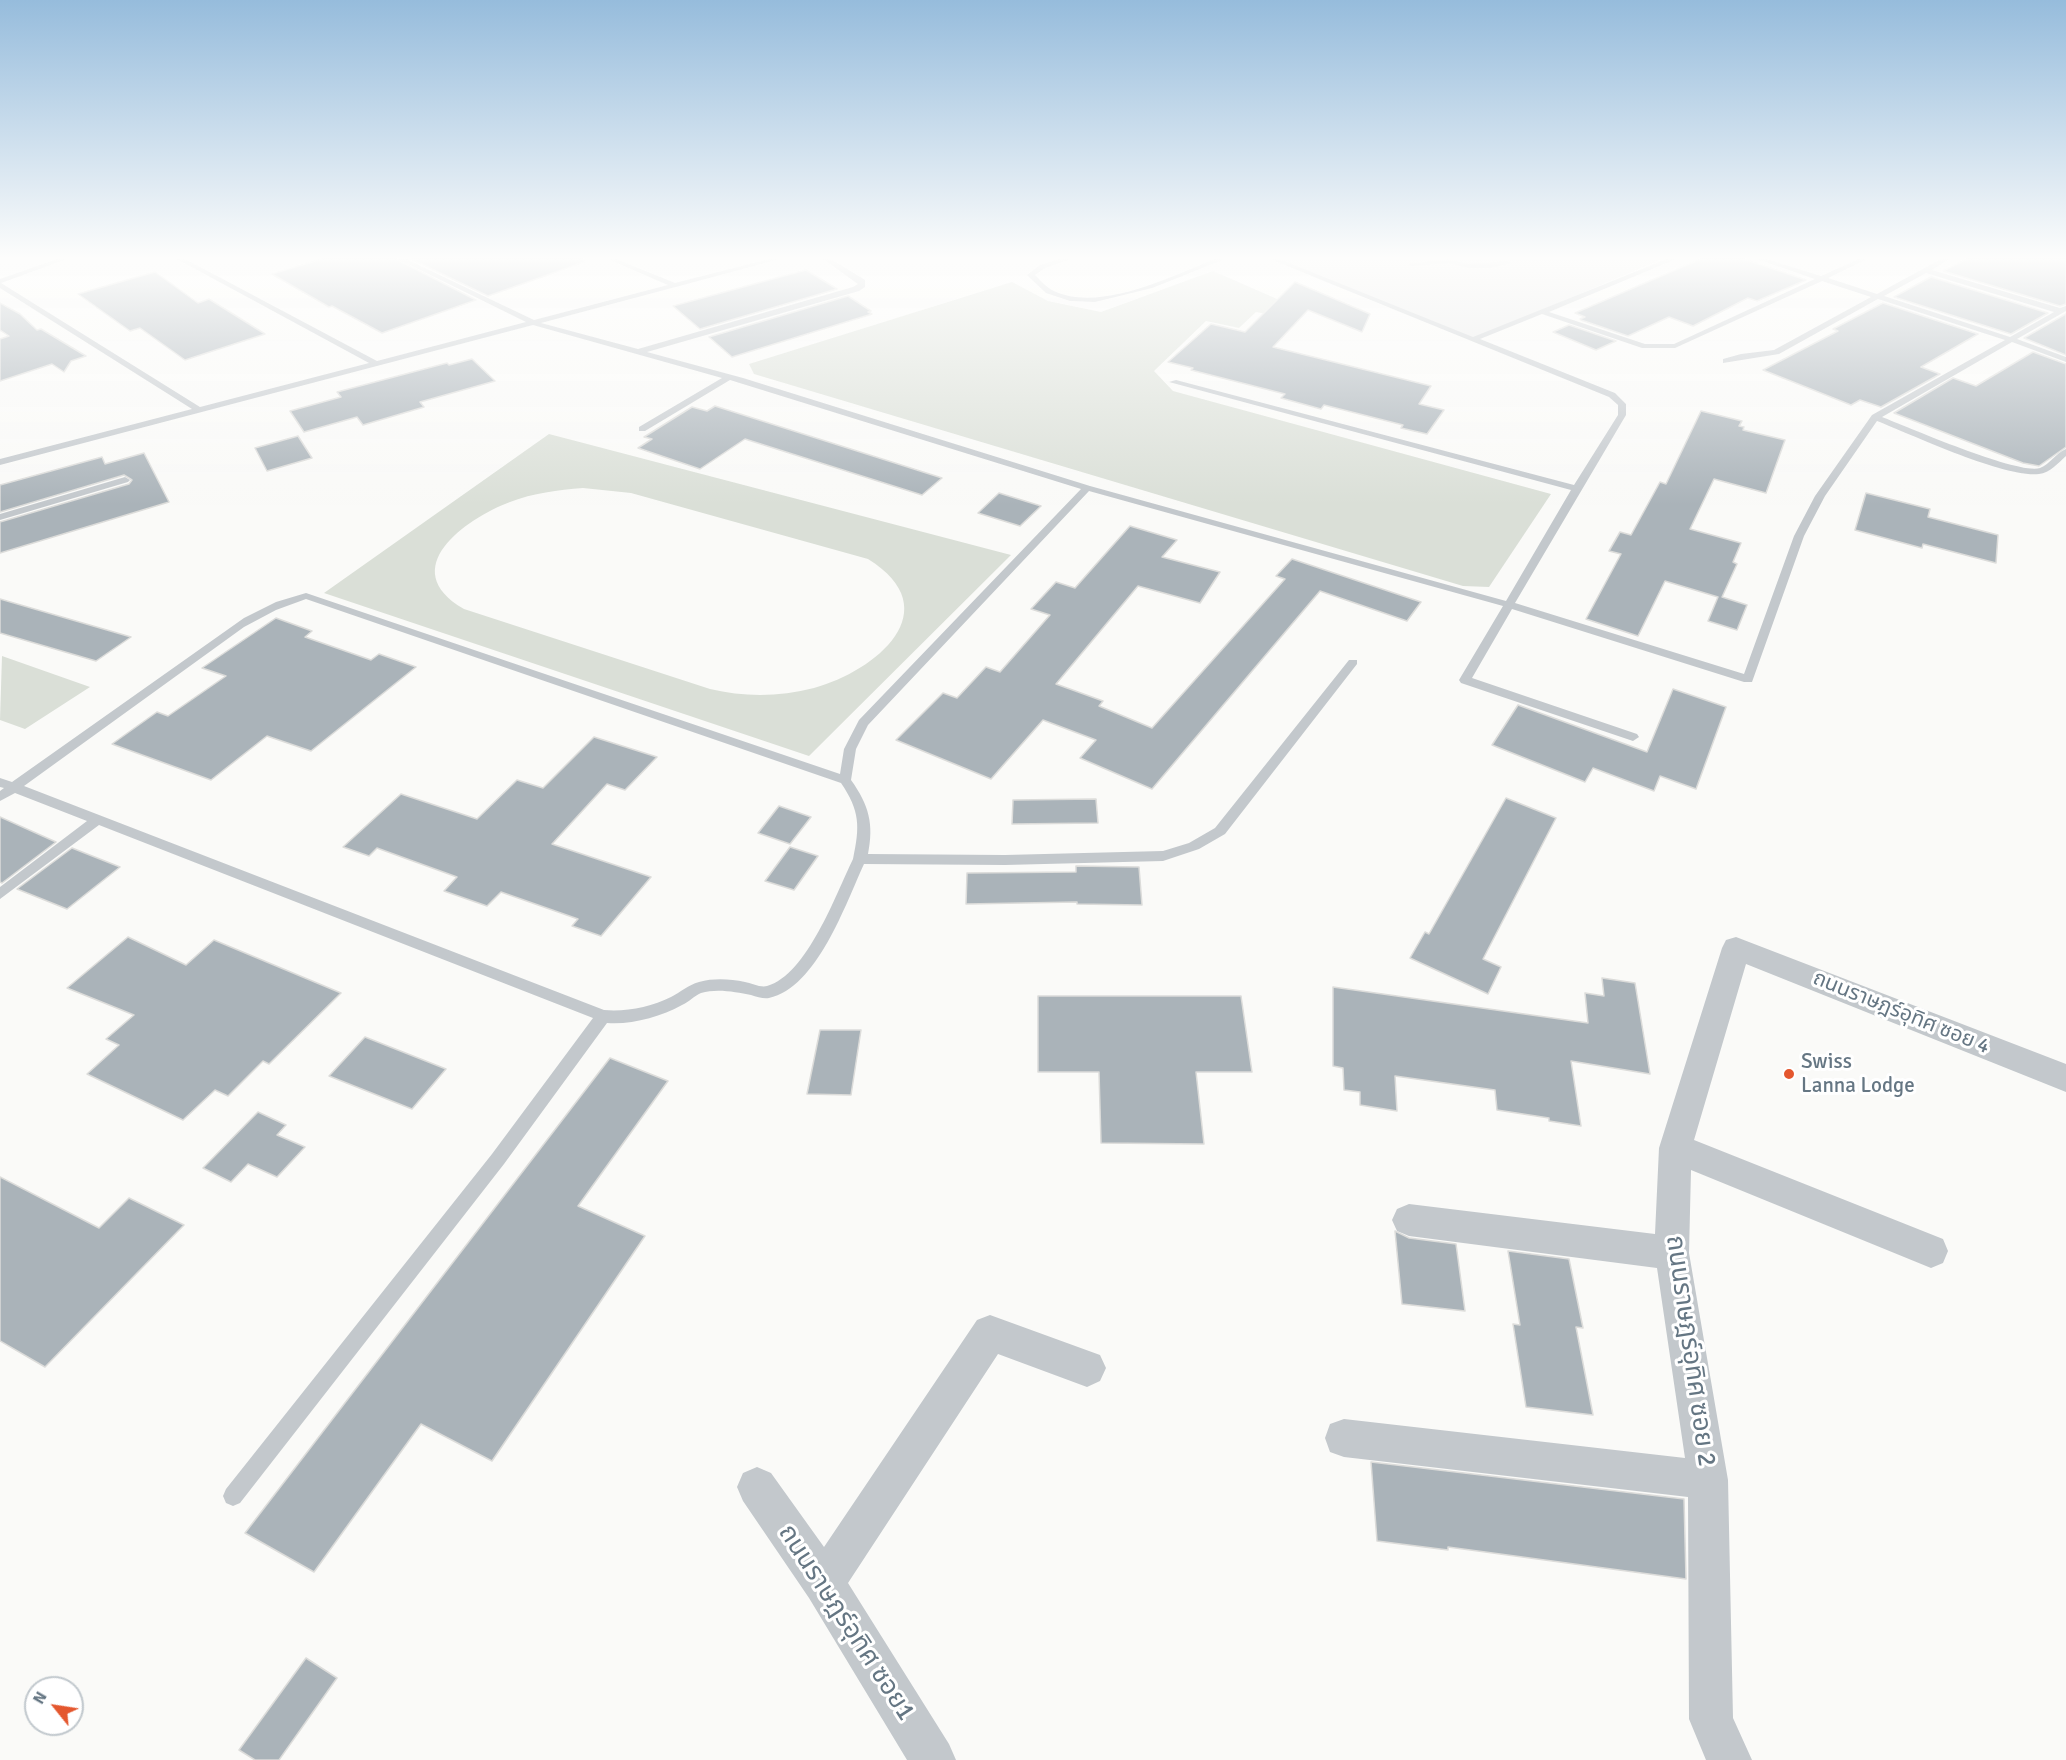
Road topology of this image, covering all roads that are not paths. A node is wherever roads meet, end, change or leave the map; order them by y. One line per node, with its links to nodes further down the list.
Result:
1 (95, 341): 18 (lane)
2 (334, 341): 15 (lane)
3 (465, 341): 15 (lane)
4 (599, 341): 12 (lane)
5 (676, 341): 12 (lane)
6 (1479, 341): 25 (lane)
7 (1629, 341): 8 (lane)
8 (1686, 341)
9 (1796, 341): 14 (lane)
10 (2006, 341): 19 (lane)
11 (2016, 341): 13 (lane)
12 (638, 352): 16 (lane)
13 (2066, 360)
14 (1726, 361)
15 (377, 364): 18 (lane)
16 (729, 377): 20 (lane); 24 (lane)
17 (1173, 382): 25 (lane)
18 (200, 410): 22 (lane)
19 (1875, 417): 21 (lane); 27 (lane)
20 (642, 429)
21 (2066, 453)
22 (0, 462)
23 (125, 480): 26 (lane)
24 (1087, 488): 27 (lane); 30 (lane)
25 (1575, 488): 27 (lane)
26 (0, 517)
27 (1510, 605): 29 (lane)
28 (1353, 662): 34 (lane)
29 (1633, 737)
30 (845, 780): 31 (lane); 34 (lane)
31 (7, 785): 32 (lane); 33 (lane)
32 (0, 797)
33 (97, 820): 35 (lane); 37 (lane)
34 (860, 859): 37 (lane)
35 (0, 894)
36 (1736, 948): 38 (street, ถนนราษฎร์อุทิศ ซอย 4); 39 (street, ถนนราษฎร์อุทิศ ซอย 2)
37 (603, 1016): 47 (lane)
38 (2066, 1078)
39 (1675, 1148): 41 (street); 42 (street, ถนนราษฎร์อุทิศ ซอย 2)
40 (1409, 1220): 42 (street)
41 (1931, 1251)
42 (1672, 1253): 45 (street, ถนนราษฎร์อุทิศ ซอย 2)
43 (1087, 1368): 48 (street)
44 (1344, 1438): 45 (street)
45 (1708, 1480): 50 (street, ถนนราษฎร์อุทิศ ซอย 2)
46 (757, 1487): 48 (street, ถนนราษฎร์อุทิศ ซอย1)
47 (232, 1496)
48 (824, 1583): 49 (street, ถนนราษฎร์อุทิศ ซอย1)
49 (933, 1760)
50 (1729, 1760)

